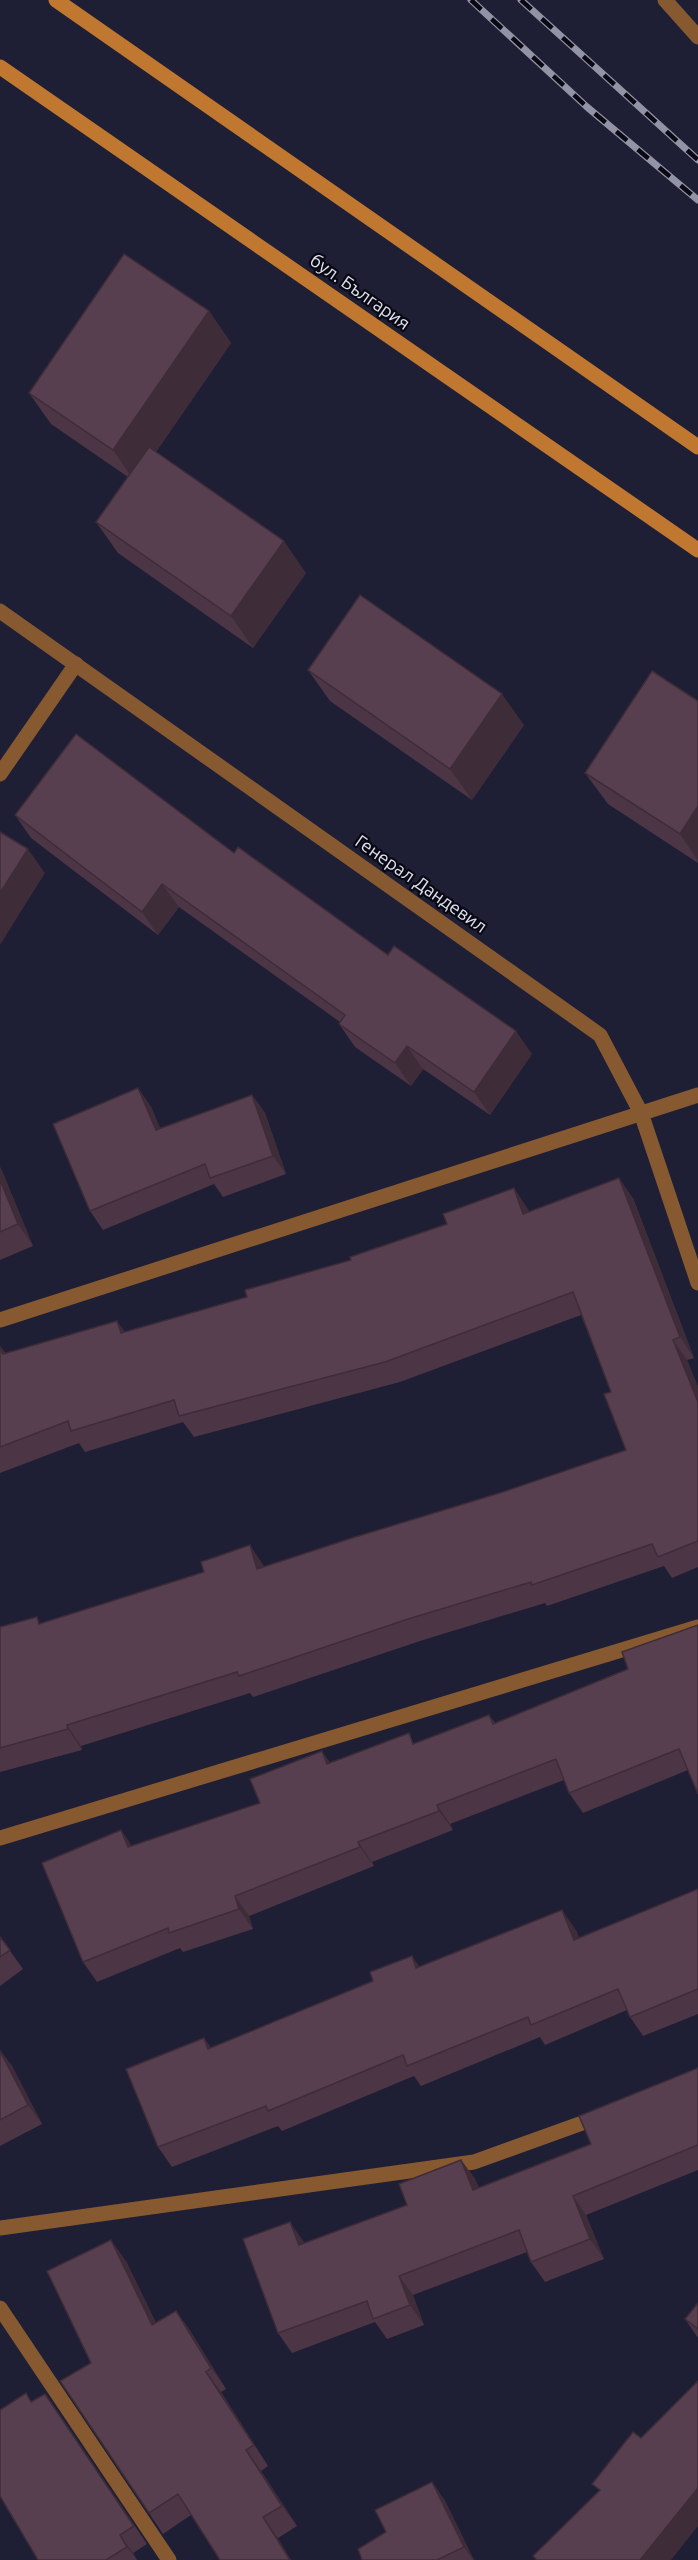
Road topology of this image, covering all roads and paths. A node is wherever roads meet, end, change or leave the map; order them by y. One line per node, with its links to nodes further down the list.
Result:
1 (57, 0): 5 (main road)
2 (666, 0): 3 (street)
3 (698, 37)
4 (0, 67): 6 (main road, бул. България)
5 (698, 447)
6 (698, 550)
7 (0, 610): 8 (street, Генерал Дандевил)
8 (76, 664): 9 (street); 11 (street, Генерал Дандевил)
9 (0, 774)
10 (698, 1095): 11 (street)
11 (641, 1113): 12 (street, Генерал Дандевил); 13 (street)
12 (698, 1283)
13 (0, 1320)
14 (698, 1627): 15 (street)
15 (0, 1838)
16 (608, 2114): 17 (street)
17 (0, 2228)
18 (0, 2308): 19 (street)
19 (169, 2560)

